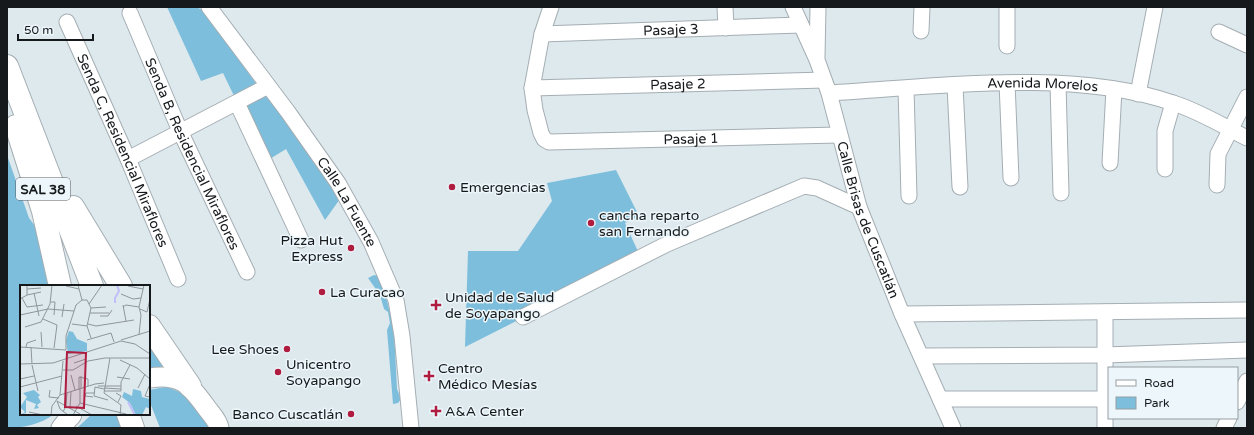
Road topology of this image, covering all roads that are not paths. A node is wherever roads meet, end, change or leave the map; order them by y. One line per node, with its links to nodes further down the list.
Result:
1 (209, 7): 22 (street, Calle La Fuente)
2 (551, 7): 15 (street)
3 (725, 7): 12 (street)
4 (792, 7): 11 (street, Calle Brisas de Cuscatlán)
5 (818, 7): 18 (street)
6 (922, 7): 13 (street)
7 (1007, 7): 17 (street)
8 (1155, 7): 29 (street)
9 (130, 13): 35 (street, Senda B, Residencial Miraflores)
10 (67, 22): 38 (street, Senda C, Residencial Miraflores)
11 (801, 25): 12 (street, Pasaje 3); 18 (street, Calle Brisas de Cuscatlán)
12 (726, 28): 15 (street, Pasaje 3)
13 (921, 31)
14 (1218, 32): 16 (street)
15 (542, 34): 25 (street)
16 (1247, 45)
17 (1007, 46)
18 (817, 60): 23 (street, Calle Brisas de Cuscatlán)
19 (7, 66): 33 (highway, SAL 38)
20 (1007, 83): 21 (street, Avenida Morelos); 24 (street, Avenida Morelos); 41 (street)
21 (1058, 84): 27 (street, Avenida Morelos); 44 (street)
22 (268, 86): 32 (street); 74 (street, Calle La Fuente)
23 (827, 86): 25 (street, Pasaje 2); 26 (street, Avenida Morelos); 36 (street, Calle Brisas de Cuscatlán)
24 (955, 86): 26 (street, Avenida Morelos); 43 (street)
25 (532, 88): 36 (street, Pasaje 1)
26 (906, 89): 45 (street)
27 (1114, 90): 29 (street, Avenida Morelos); 39 (street)
28 (7, 92): 50 (highway); 51 (highway, SAL 38)
29 (1138, 94): 31 (street, Avenida Morelos)
30 (1247, 97): 34 (street)
31 (1173, 102): 34 (street, Avenida Morelos); 40 (street)
32 (237, 103): 35 (street); 47 (street)
33 (29, 124): 52 (highway, SAL 38); 53 (highway)
34 (1230, 130): 37 (street, Avenida Morelos); 42 (street)
35 (180, 131): 38 (street); 48 (street, Senda B, Residencial Miraflores)
36 (839, 135): 46 (street, Calle Brisas de Cuscatlán)
37 (1247, 138)
38 (128, 159): 49 (street, Senda C, Residencial Miraflores)
39 (1110, 163)
40 (1166, 169)
41 (1011, 178)
42 (1217, 185)
43 (960, 187)
44 (1061, 193)
45 (909, 196)
46 (859, 207): 56 (street, Calle Brisas de Cuscatlán); 57 (street)
47 (301, 240)
48 (247, 272)
49 (178, 279)
50 (60, 285)
51 (79, 285)
52 (92, 285)
53 (120, 285)
54 (1247, 310): 55 (street)
55 (1105, 312): 56 (street); 60 (street)
56 (902, 314): 61 (street, Calle Brisas de Cuscatlán)
57 (523, 317)
58 (150, 327): 64 (highway)
59 (1247, 350): 60 (street)
60 (1104, 355): 61 (street); 66 (street)
61 (922, 356): 65 (street, Calle Brisas de Cuscatlán)
62 (150, 378): 64 (main road)
63 (1247, 381): 67 (street)
64 (190, 386): 71 (main road)
65 (940, 399): 66 (street); 75 (street, Calle Brisas de Cuscatlán)
66 (1107, 399): 76 (street)
67 (1240, 399)
68 (128, 415): 72 (highway)
69 (142, 415): 73 (highway)
70 (1228, 419): 77 (street)
71 (220, 427)
72 (133, 428)
73 (148, 428)
74 (411, 428)
75 (954, 428)
76 (1105, 428)
77 (1224, 428)

